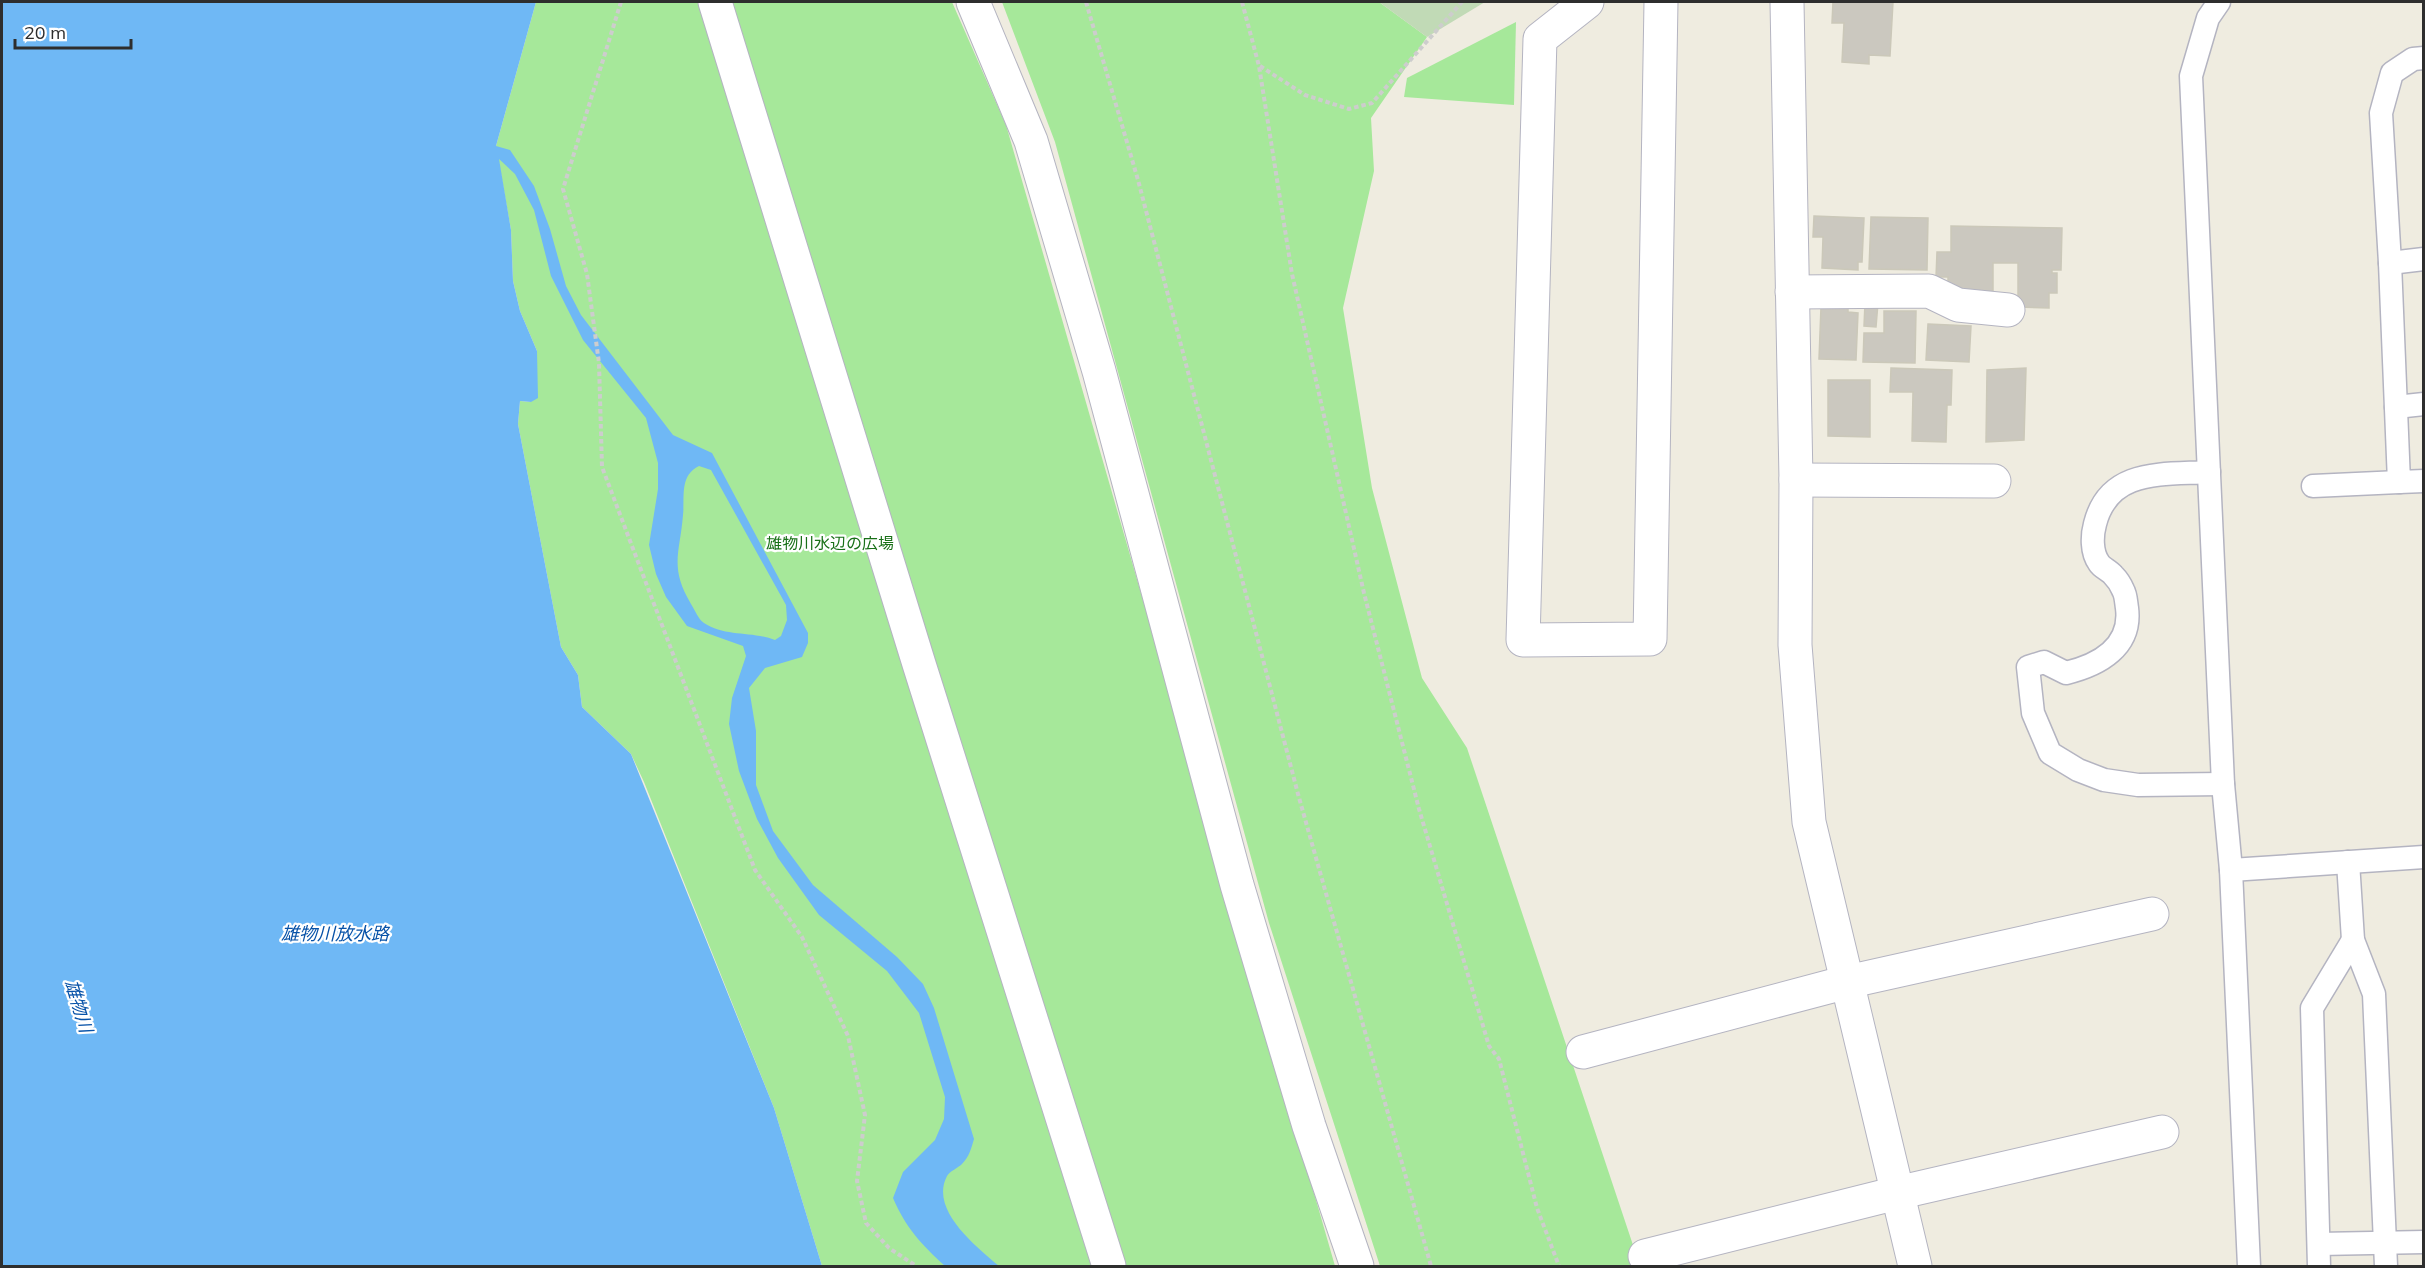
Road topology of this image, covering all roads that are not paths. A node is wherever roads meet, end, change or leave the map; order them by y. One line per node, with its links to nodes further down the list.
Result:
1 (715, 2): 34 (street)
2 (973, 2): 35 (street)
3 (1587, 2): 4 (street)
4 (1661, 2)
5 (1787, 2): 10 (street)
6 (2219, 2): 14 (lane)
7 (2424, 58): 9 (lane)
8 (2424, 259): 9 (lane)
9 (2390, 262): 13 (lane)
10 (1792, 292): 11 (street); 15 (street)
11 (2008, 310)
12 (2424, 405): 13 (lane)
13 (2396, 407): 18 (lane)
14 (2209, 472): 20 (lane); 20 (lane)
15 (1796, 480): 16 (street); 26 (street)
16 (1995, 481)
17 (2424, 481): 18 (lane)
18 (2399, 482): 19 (lane)
19 (2313, 486)
20 (2223, 784): 23 (lane)
21 (2424, 857): 22 (lane)
22 (2348, 862): 23 (lane); 25 (lane)
23 (2231, 870): 37 (lane)
24 (2152, 914): 26 (street)
25 (2354, 940): 31 (lane); 32 (lane)
26 (1847, 982): 27 (street); 29 (street)
27 (1583, 1052)
28 (2162, 1132): 29 (street)
29 (1897, 1193): 33 (street); 36 (street)
30 (2424, 1242): 31 (lane)
31 (2385, 1243): 32 (lane); 38 (lane)
32 (2319, 1255)
33 (1645, 1256)
34 (1109, 1266)
35 (1356, 1266)
36 (1915, 1266)
37 (2249, 1266)
38 (2386, 1266)

